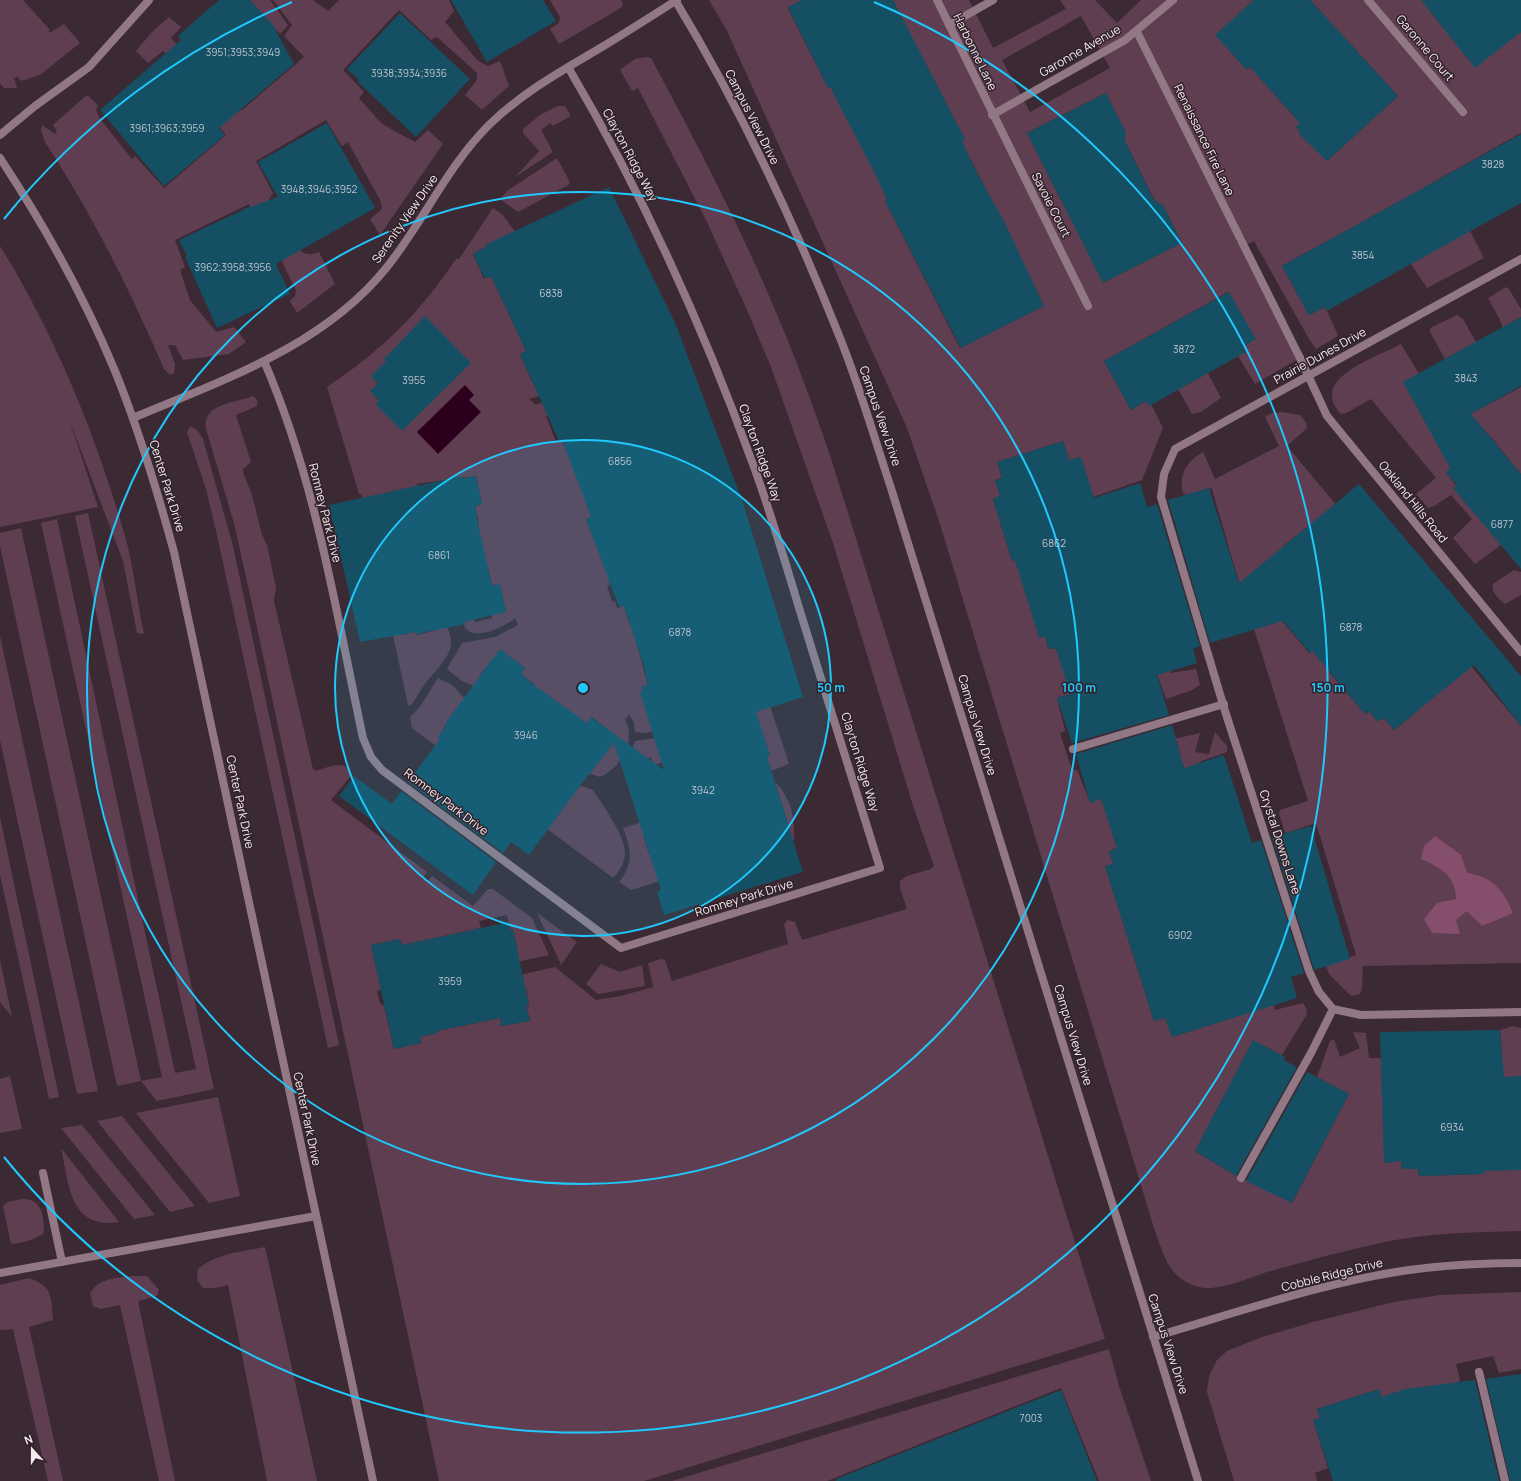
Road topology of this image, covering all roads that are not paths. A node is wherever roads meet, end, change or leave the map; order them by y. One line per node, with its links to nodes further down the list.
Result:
1 (149, 0): 12 (street)
2 (676, 0): 9 (street, Serenity View Drive); 33 (street, Campus View Drive)
3 (937, 0): 7 (street, Harbonne Lane)
4 (993, 0): 7 (street)
5 (1174, 0): 8 (street, Garonne Avenue)
6 (1368, 0): 10 (street, Garonne Court)
7 (949, 25): 11 (street, Harbonne Lane)
8 (1137, 32): 11 (street, Garonne Avenue); 16 (street, Renaissance Fire Lane)
9 (568, 67): 17 (street, Serenity View Drive); 24 (street, Clayton Ridge Way)
10 (1463, 112)
11 (992, 115): 15 (street, Savoie Court)
12 (0, 135)
13 (0, 158): 19 (street, Center Park Drive)
14 (1521, 259): 18 (street, Prairie Dunes Drive)
15 (1088, 306)
16 (1300, 358): 18 (street, Oakland Hills Road)
17 (264, 361): 19 (street, Serenity View Drive); 24 (street, Romney Park Drive)
18 (1309, 376): 20 (street, Prairie Dunes Drive); 21 (street, Oakland Hills Road)
19 (133, 418): 29 (street, Center Park Drive)
20 (1161, 496): 22 (street, Crystal Downs Lane)
21 (1521, 652)
22 (1224, 704): 23 (street); 25 (street, Crystal Downs Lane)
23 (1073, 749)
24 (880, 868)
25 (1333, 1009): 26 (street); 28 (street)
26 (1521, 1012)
27 (44, 1173): 30 (street)
28 (1241, 1178)
29 (316, 1216): 30 (street); 35 (street, Center Park Drive)
30 (62, 1262): 32 (street)
31 (1521, 1263): 33 (street, Cobble Ridge Drive)
32 (0, 1273)
33 (1153, 1337): 36 (street, Campus View Drive)
34 (1479, 1372): 37 (street)
35 (373, 1481)
36 (1198, 1481)
37 (1505, 1481)

